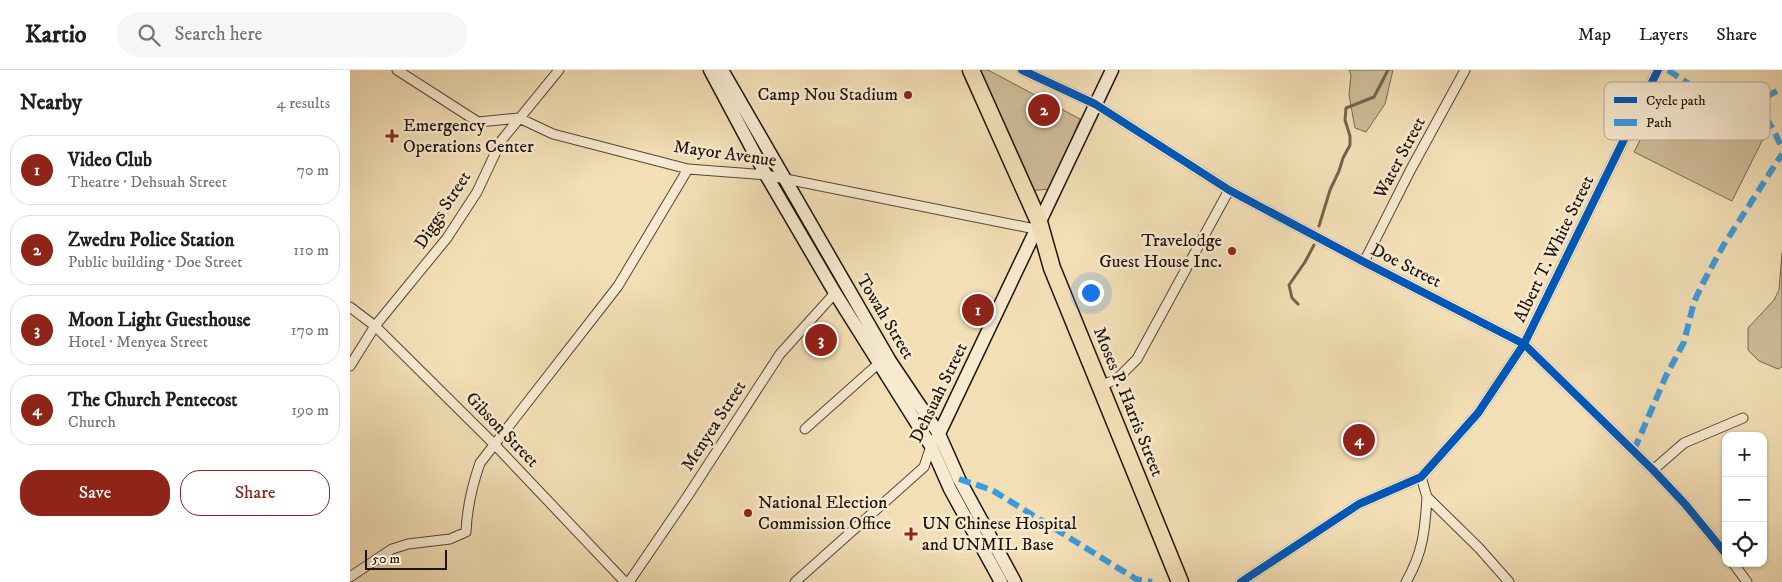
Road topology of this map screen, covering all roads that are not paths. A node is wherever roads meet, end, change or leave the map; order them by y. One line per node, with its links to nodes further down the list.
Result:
1 (397, 70): 12 (street)
2 (559, 70): 12 (street, Diggs Street)
3 (710, 70): 15 (street, Towah Street)
4 (722, 70): 16 (street, Towah Street)
5 (971, 70): 18 (highway, Moses P. Harris Street)
6 (1022, 70): 11 (street, Doe Street)
7 (1112, 70): 11 (street, Dehsuah Street)
8 (1466, 70): 19 (street, Water Street)
9 (1658, 70): 10 (street, Albert T. White Street)
10 (1652, 82)
11 (1095, 104): 17 (street, Doe Street); 18 (street, Dehsuah Street)
12 (520, 118): 14 (street, Mayor Avenue); 22 (street, Diggs Street)
13 (1624, 140): 23 (street, Albert T. White Street)
14 (688, 169): 15 (street, Mayor Avenue); 30 (street)
15 (766, 175): 16 (street, Mayor Avenue); 20 (street, Towah Street)
16 (784, 179): 18 (street, Mayor Avenue); 29 (street, Towah Street)
17 (1229, 190): 19 (street, Doe Street); 26 (street)
18 (1037, 226): 26 (highway, Moses P. Harris Street); 29 (street, Dehsuah Street)
19 (1364, 262): 23 (street, Doe Street)
20 (835, 294): 24 (street, Towah Street); 39 (street, Menyea Street)
21 (350, 307): 22 (street, Gibson Street)
22 (375, 326): 25 (street, Diggs Street); 30 (street, Gibson Street)
23 (1524, 344): 32 (street, Doe Street); 33 (street, Albert T. White Street)
24 (878, 364): 28 (street); 31 (street, Towah Street)
25 (350, 366)
26 (1100, 386): 43 (highway, Moses P. Harris Street)
27 (1743, 418): 32 (street)
28 (804, 429)
29 (939, 434): 31 (street, Dehsuah Street); 42 (street, Towah Street)
30 (495, 445): 37 (street); 38 (street, Gibson Street)
31 (931, 446): 40 (street, Dehsuah Street); 41 (street, Towah Street)
32 (1653, 470): 35 (street, Doe Street)
33 (1421, 477): 34 (street); 44 (street, Albert T. White Street)
34 (1427, 497): 45 (street); 46 (street)
35 (1722, 549)
36 (1736, 567): 47 (street)
37 (350, 576)
38 (624, 582)
39 (628, 582)
40 (795, 582)
41 (1001, 582)
42 (1015, 582)
43 (1180, 582)
44 (1241, 582)
45 (1406, 582)
46 (1509, 582)
47 (1747, 582)

